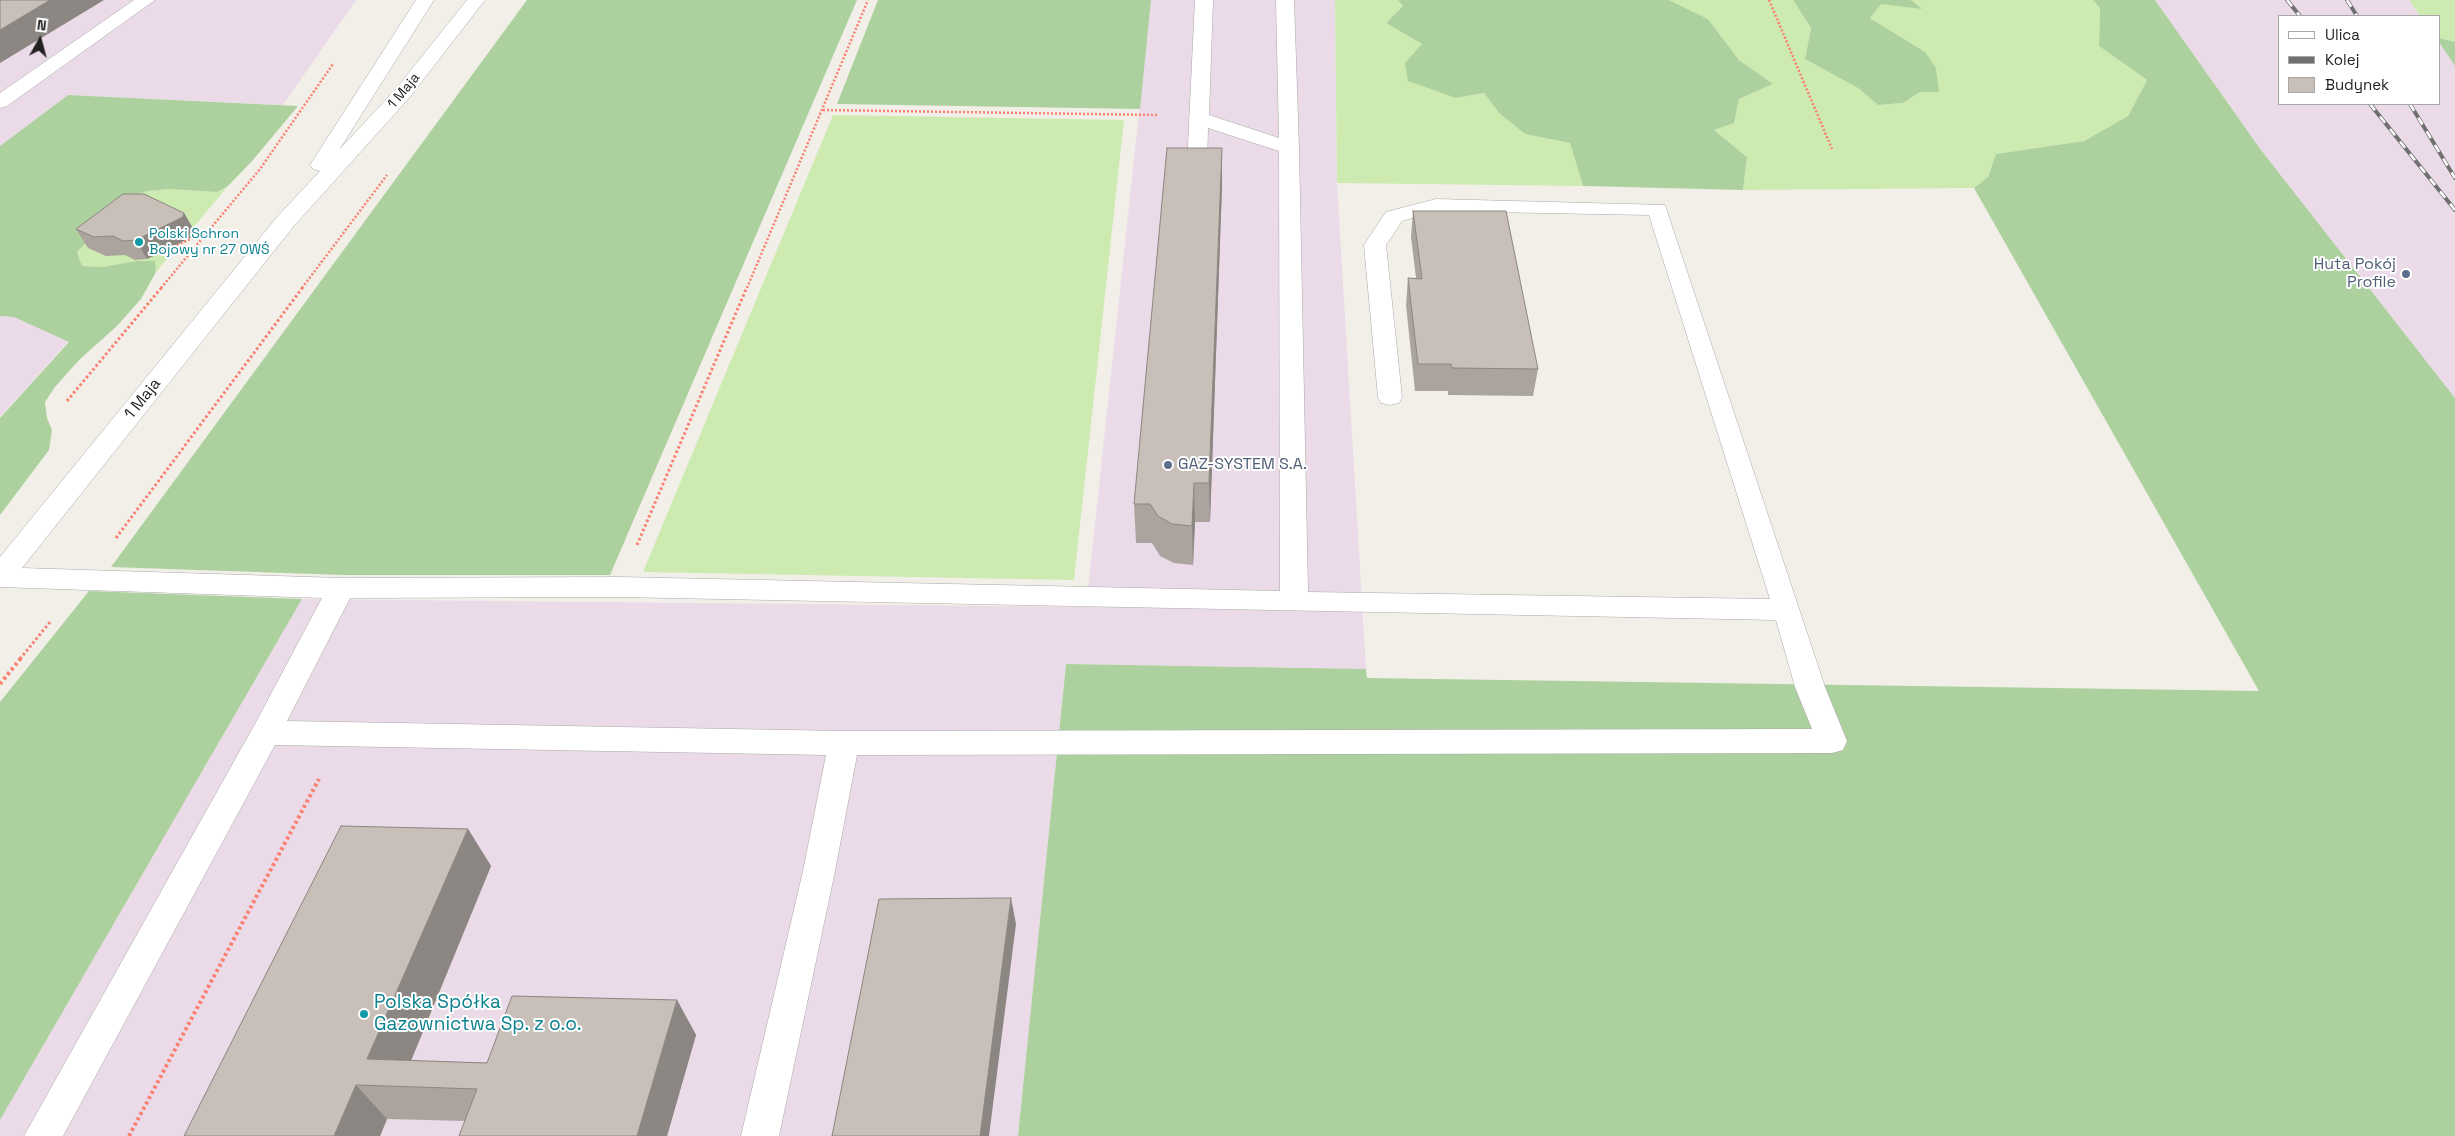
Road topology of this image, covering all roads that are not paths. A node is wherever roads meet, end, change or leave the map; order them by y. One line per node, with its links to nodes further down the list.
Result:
1 (146, 0): 6 (street)
2 (425, 0): 10 (street, 1 Maja)
3 (476, 0): 10 (street, 1 Maja)
4 (1204, 0): 7 (street)
5 (1285, 0): 8 (street)
6 (0, 102)
7 (1199, 118): 8 (street); 9 (street)
8 (1290, 148): 14 (street)
9 (1196, 166)
10 (285, 222): 12 (street, 1 Maja)
11 (1390, 397): 15 (street)
12 (0, 577): 13 (street)
13 (341, 588): 14 (street); 16 (street)
14 (1294, 602): 15 (street)
15 (1787, 610): 17 (street)
16 (266, 733): 17 (street); 18 (street)
17 (844, 743): 19 (street)
18 (43, 1136)
19 (760, 1136)

